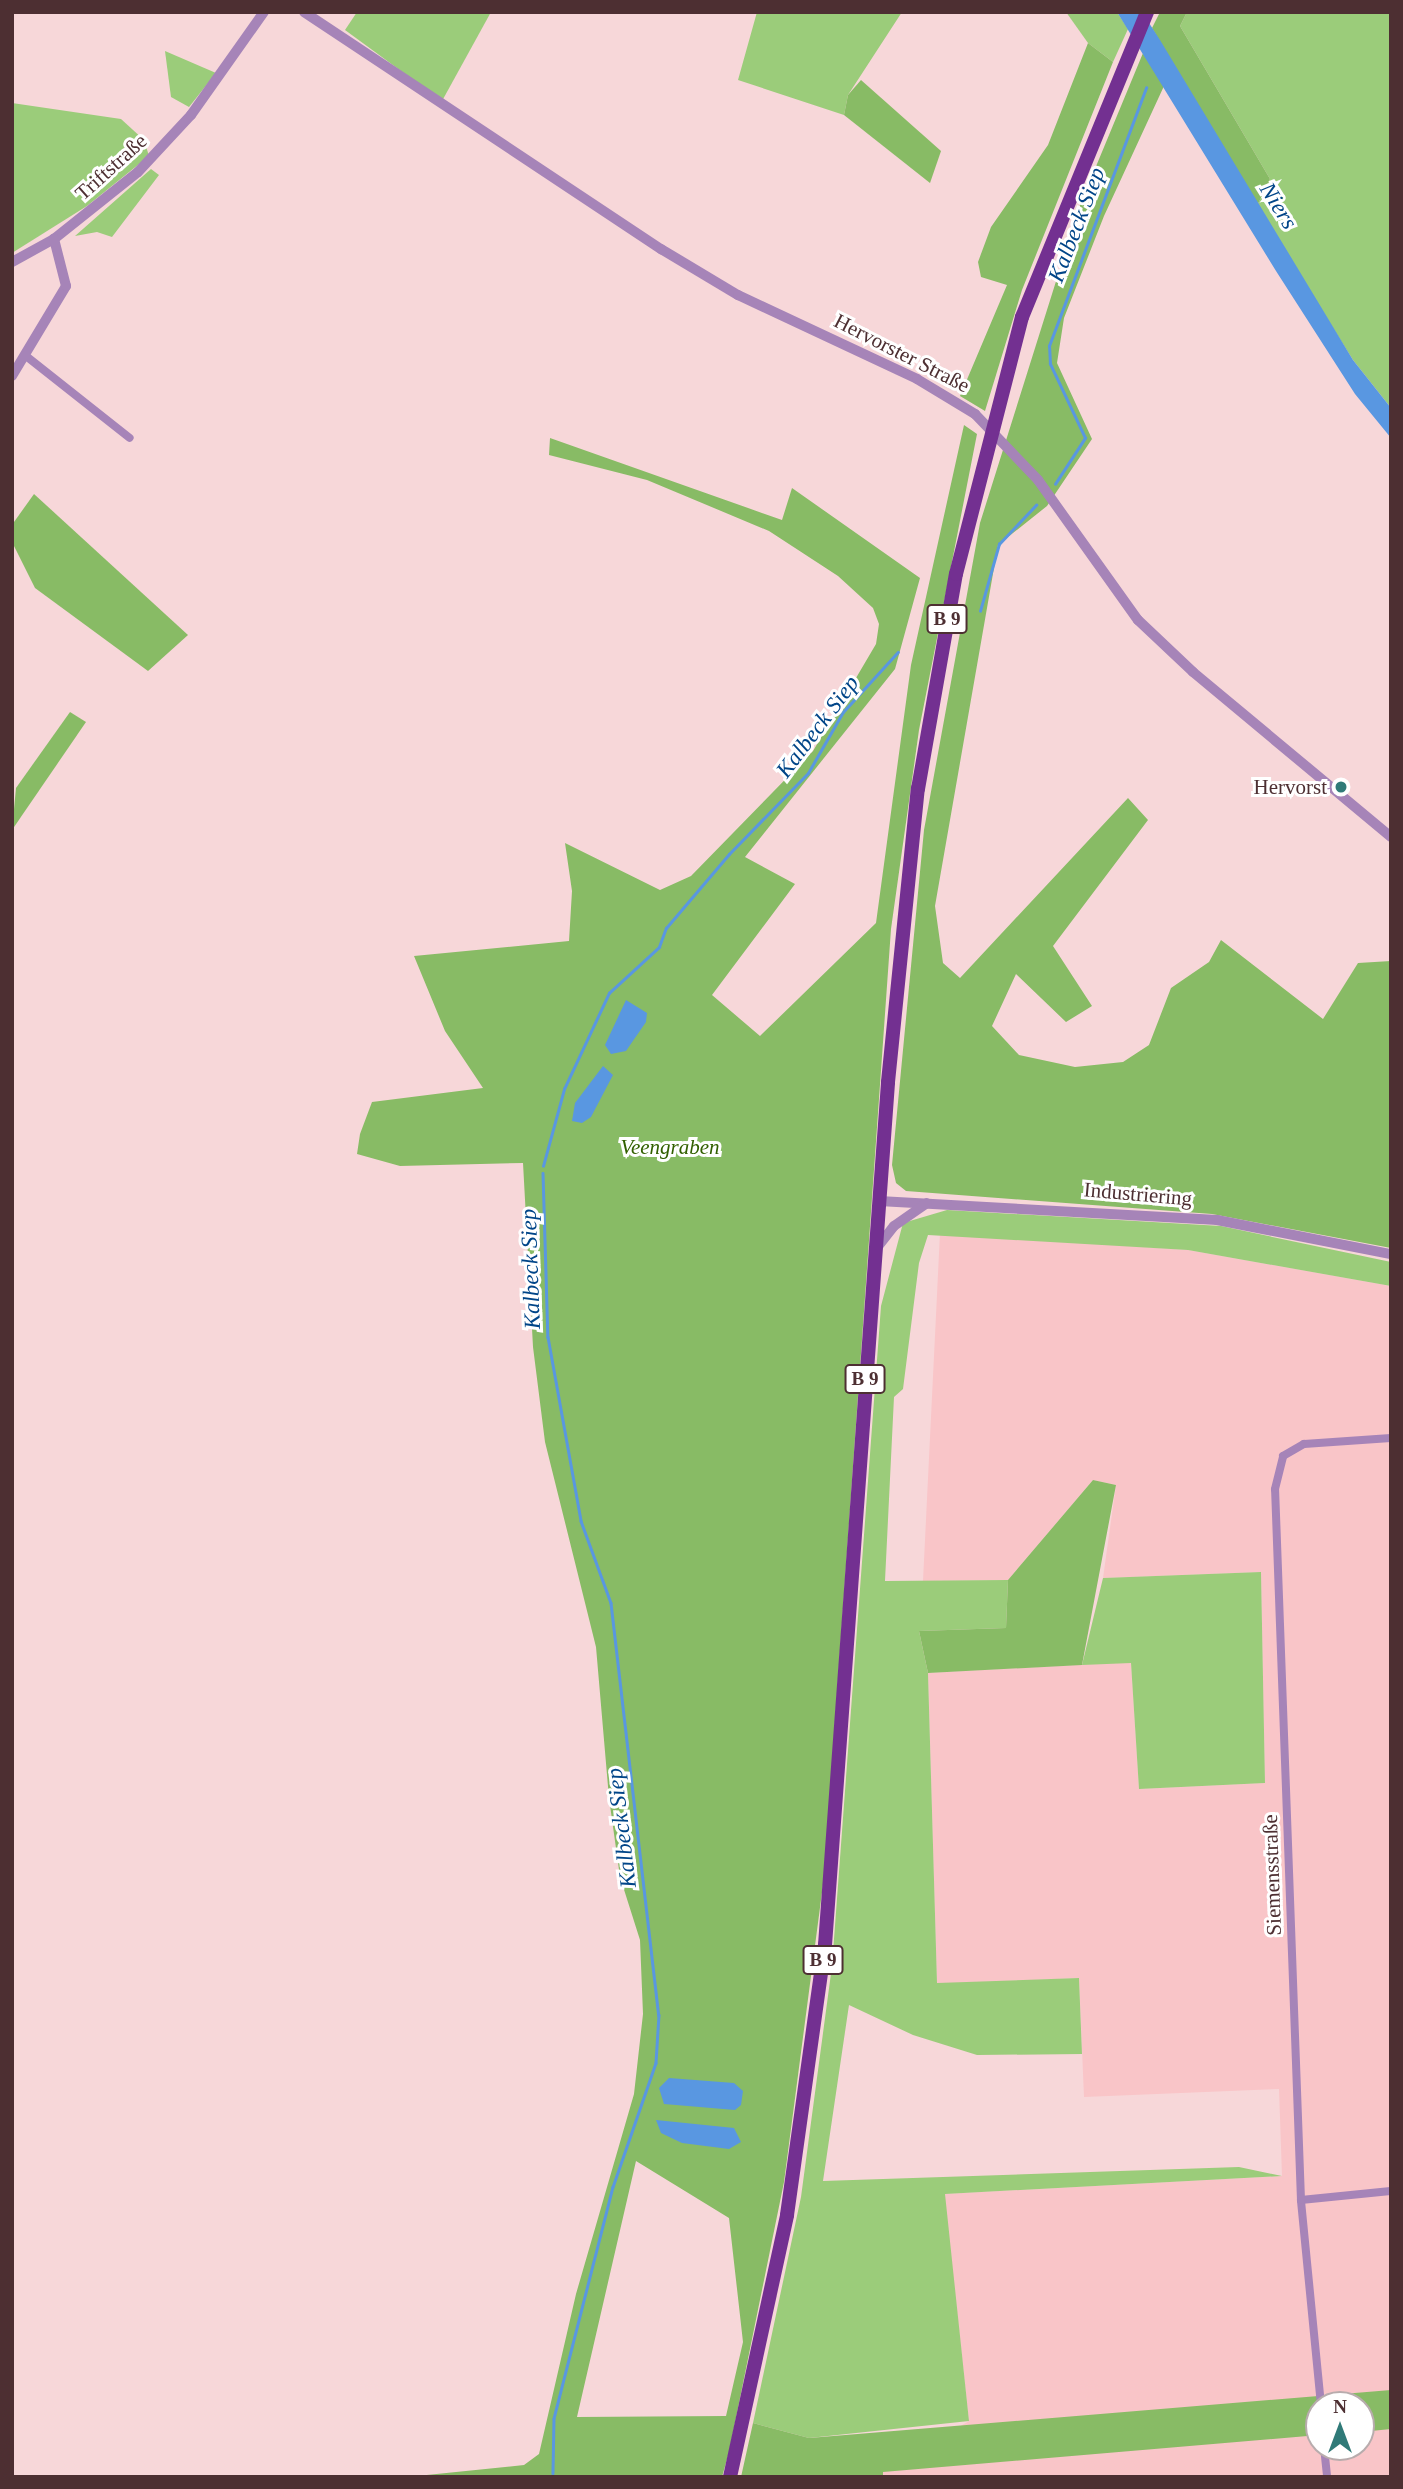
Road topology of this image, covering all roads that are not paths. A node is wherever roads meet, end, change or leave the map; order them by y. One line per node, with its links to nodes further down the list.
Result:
1 (264, 12): 4 (street, Triftstraße)
2 (304, 12): 9 (street, Hervorster Straße)
3 (1147, 12): 10 (main road, B 9)
4 (54, 239): 5 (street, Triftstraße); 6 (street)
5 (12, 262)
6 (26, 356): 7 (street); 8 (street)
7 (12, 376)
8 (130, 438)
9 (1391, 837)
10 (879, 1201): 11 (street, Industriering); 12 (main road, B 9)
11 (927, 1203): 12 (street); 13 (street, Industriering)
12 (876, 1249): 18 (main road, B 9)
13 (1391, 1254)
14 (1391, 1438): 16 (street, Siemensstraße)
15 (1391, 2191): 16 (street)
16 (1301, 2200): 17 (street, Siemensstraße)
17 (1320, 2391)
18 (730, 2477)

